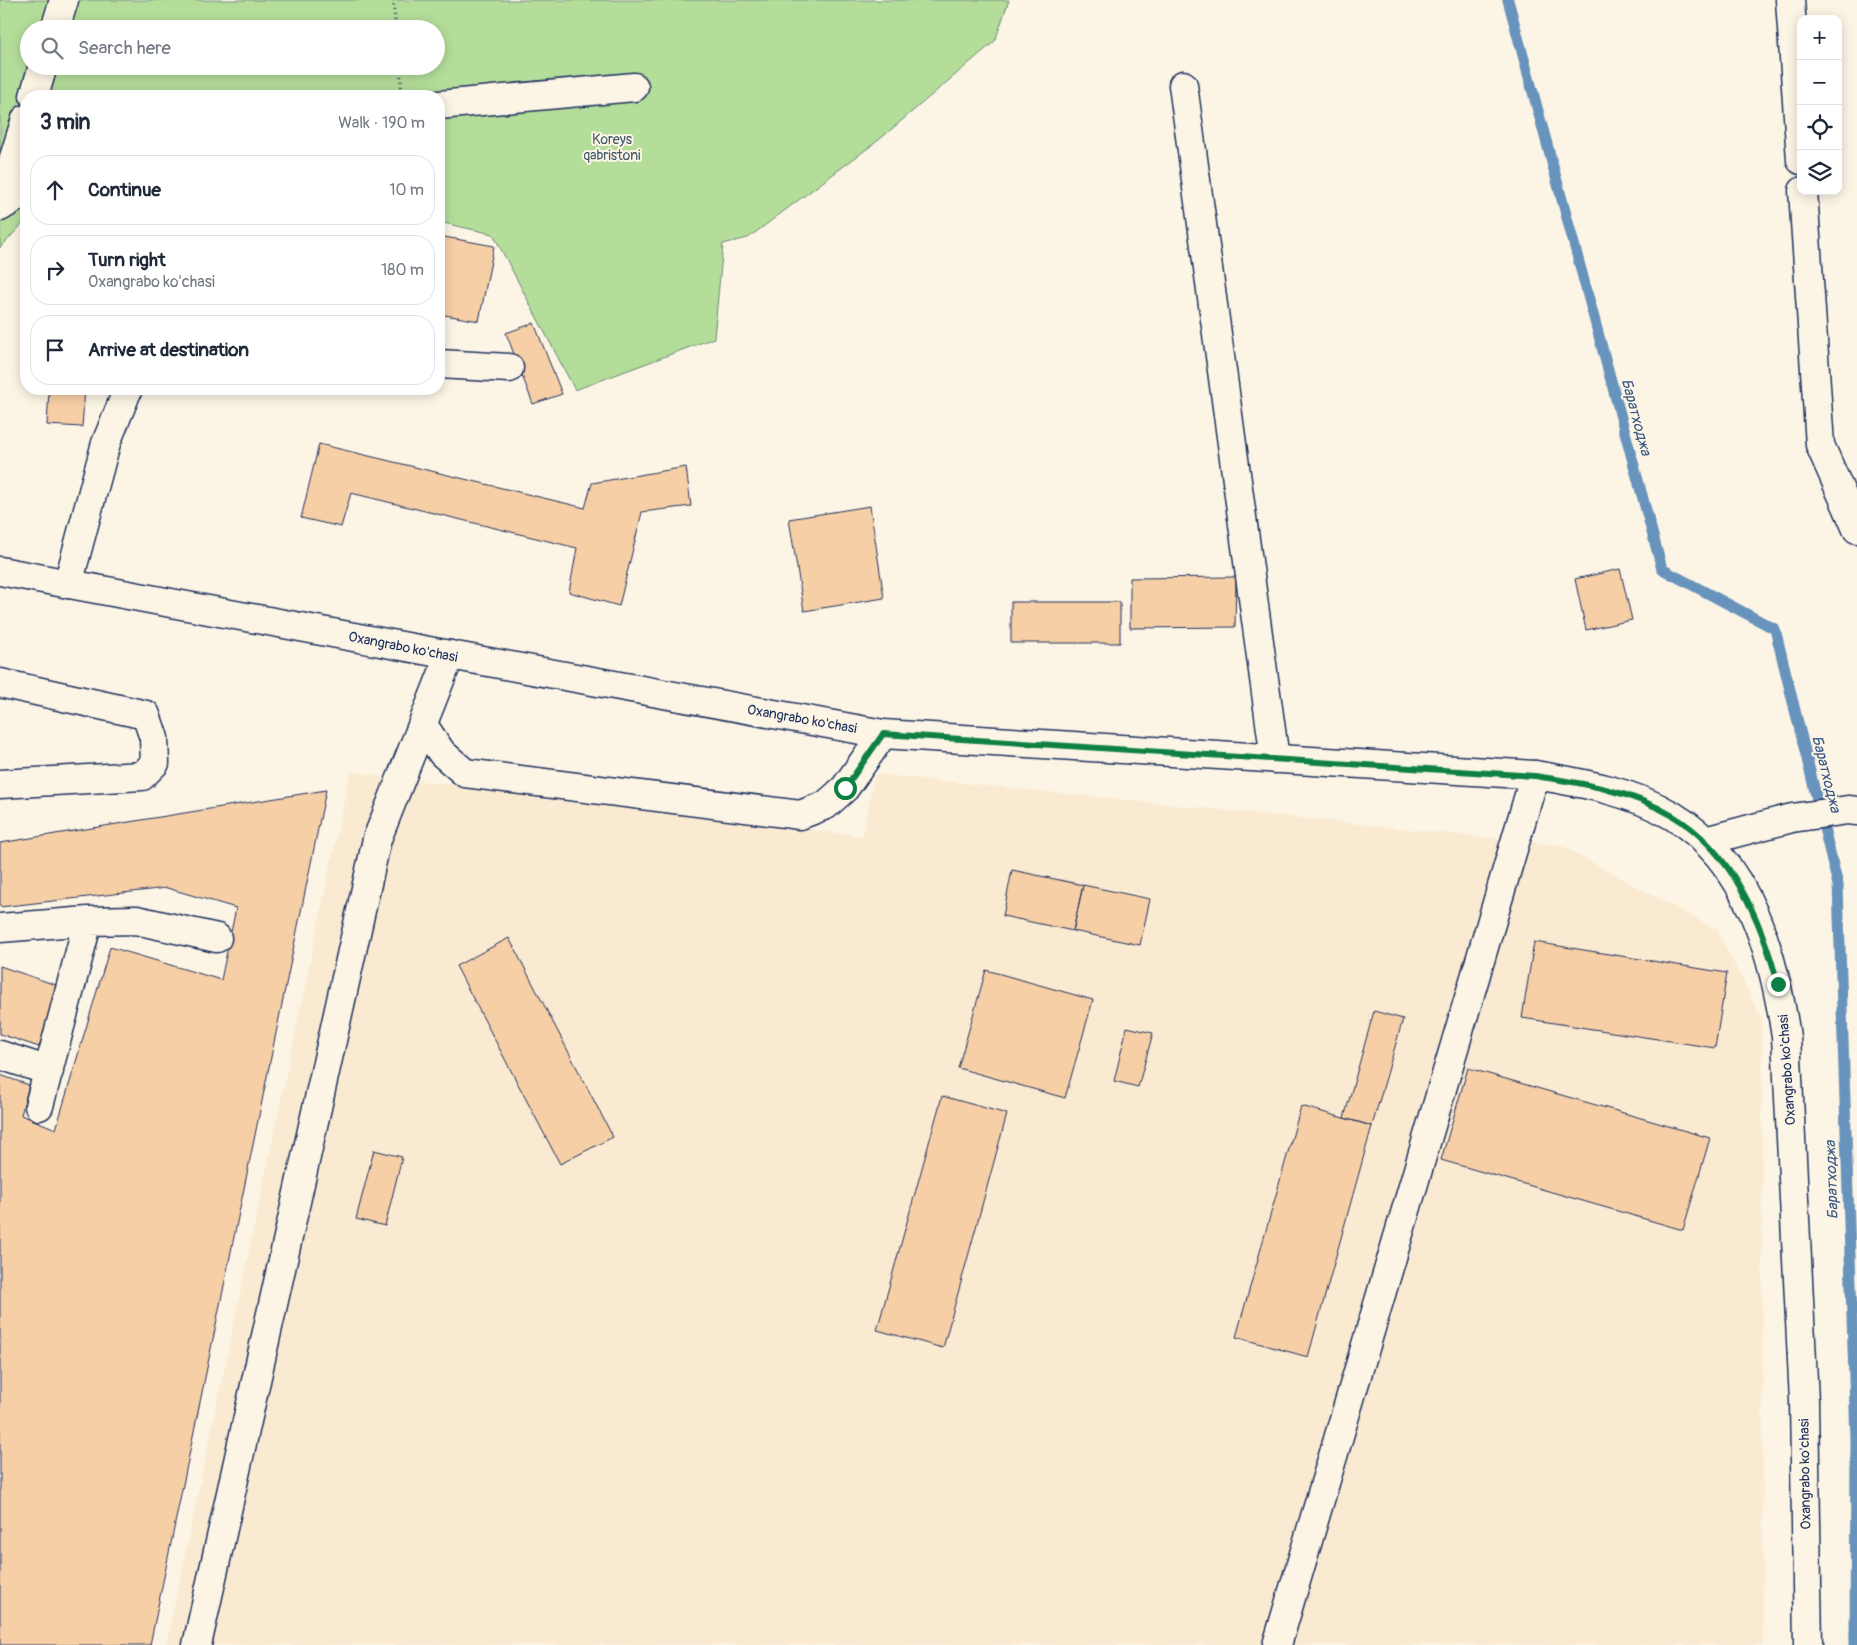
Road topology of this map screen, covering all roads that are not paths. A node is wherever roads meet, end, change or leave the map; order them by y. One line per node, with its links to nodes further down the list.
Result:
1 (64, 0): 3 (main road)
2 (1790, 0): 10 (main road)
3 (58, 20)
4 (40, 75): 7 (main road)
5 (1183, 85): 25 (main road)
6 (634, 88): 8 (main road)
7 (36, 90)
8 (445, 104)
9 (20, 139): 13 (main road)
10 (1800, 150)
11 (20, 194): 14 (main road)
12 (1803, 195): 18 (main road)
13 (0, 202)
14 (0, 206)
15 (445, 364): 16 (main road)
16 (509, 368)
17 (126, 395): 20 (main road)
18 (1857, 530)
19 (0, 570): 20 (main road, Oxangrabo ko'chasi)
20 (68, 584): 21 (main road, Oxangrabo ko'chasi)
21 (450, 656): 23 (main road); 24 (main road, Oxangrabo ko'chasi)
22 (0, 682): 27 (main road)
23 (423, 725): 24 (main road); 36 (main road)
24 (883, 734): 25 (main road, Oxangrabo ko'chasi)
25 (1275, 759): 26 (main road, Oxangrabo ko'chasi)
26 (1535, 776): 29 (main road, Oxangrabo ko'chasi); 37 (main road)
27 (0, 784)
28 (1853, 811): 29 (main road)
29 (1705, 842): 38 (main road, Oxangrabo ko'chasi)
30 (88, 920): 31 (main road); 32 (main road); 34 (main road)
31 (0, 928)
32 (217, 938)
33 (0, 1056): 34 (main road)
34 (49, 1071): 35 (main road)
35 (39, 1106)
36 (196, 1645)
37 (1277, 1645)
38 (1808, 1645)

